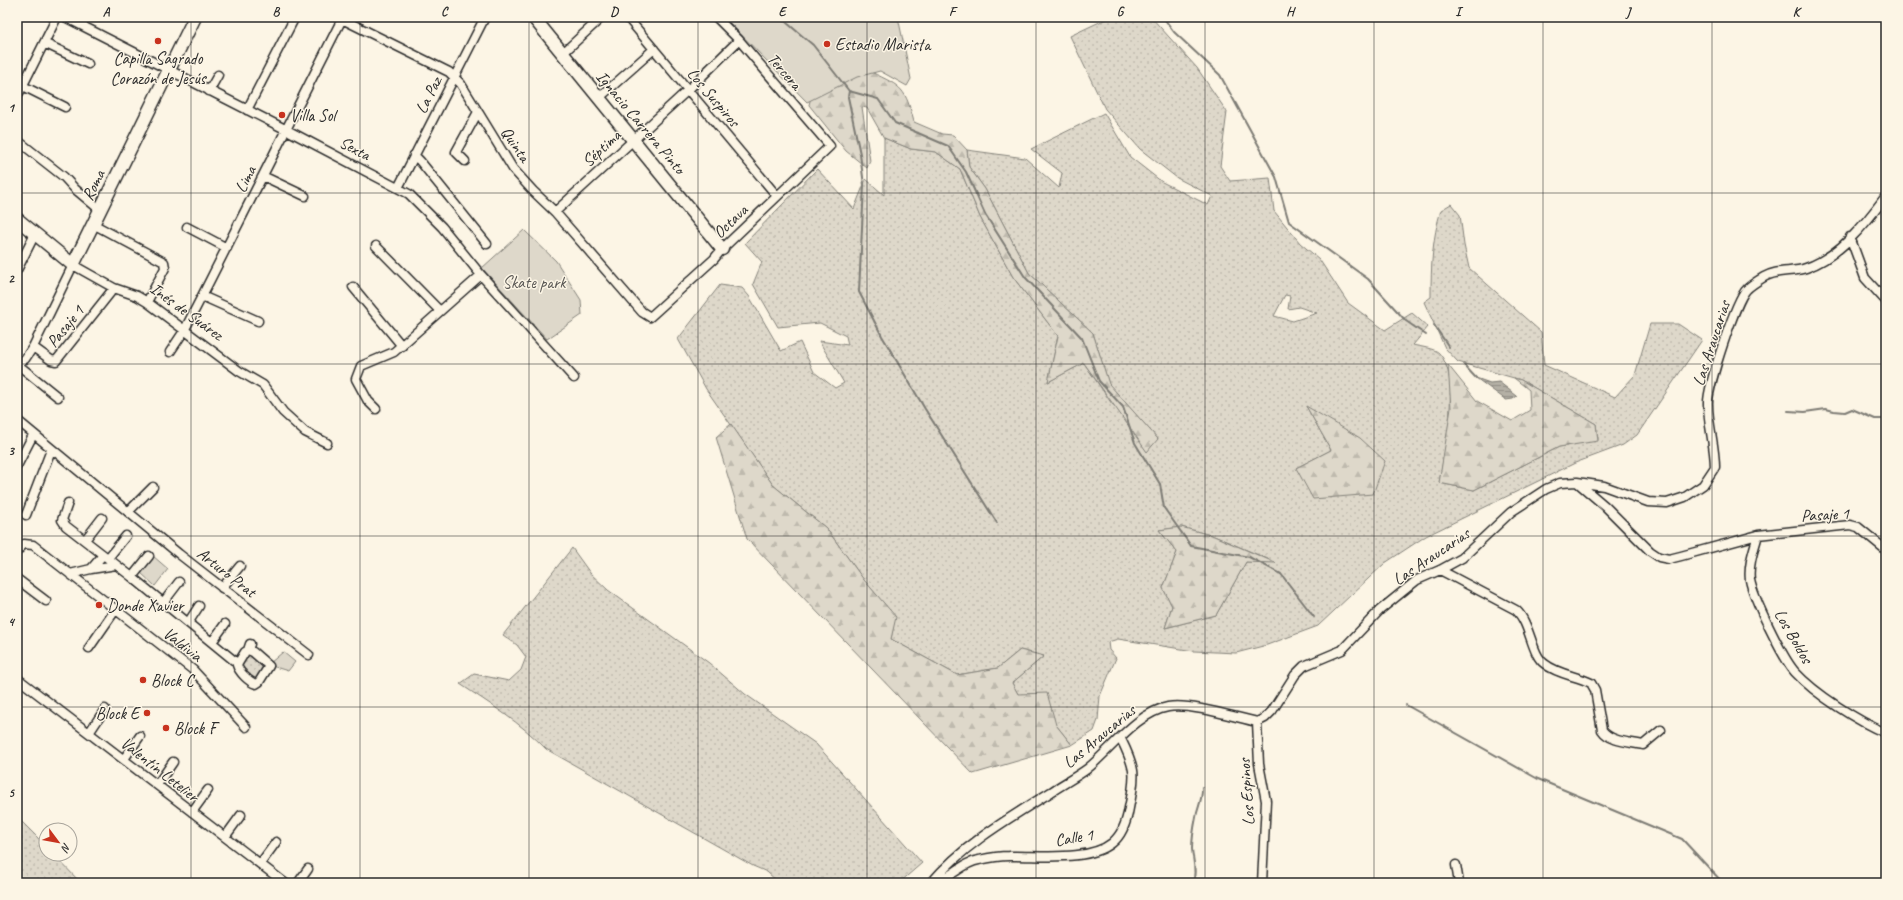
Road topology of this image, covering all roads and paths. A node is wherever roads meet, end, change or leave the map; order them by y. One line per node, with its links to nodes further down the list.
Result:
1 (57, 17): 12 (street)
2 (65, 17): 16 (street, Sexta)
3 (195, 17): 16 (street, Roma)
4 (295, 17): 25 (street)
5 (485, 17): 18 (street, La Paz)
6 (533, 17): 14 (street, Ignacio Carrera Pinto)
7 (602, 17): 14 (street)
8 (627, 17): 13 (street, Los Suspiros)
9 (716, 17): 11 (street, Tercera)
10 (341, 18): 18 (street, Quinta); 27 (street, Lima)
11 (739, 40): 20 (street, Séptima); 30 (street, Tercera)
12 (44, 42): 15 (street); 19 (street)
13 (654, 49): 20 (street, Los Suspiros); 23 (street)
14 (562, 54): 23 (street, Ignacio Carrera Pinto)
15 (88, 64)
16 (168, 70): 21 (street, Sexta); 38 (street, Roma)
17 (218, 75): 21 (street)
18 (454, 77): 26 (street, Quinta); 31 (street, La Paz)
19 (23, 86): 22 (street); 24 (street)
20 (689, 89): 28 (street, Séptima); 36 (street, Los Suspiros)
21 (209, 91): 25 (street, Sexta)
22 (17, 97)
23 (599, 98): 28 (street, Ignacio Carrera Pinto)
24 (65, 107)
25 (247, 110): 27 (street, Sexta)
26 (478, 112): 32 (street); 39 (street, Quinta)
27 (287, 130): 33 (street, Lima); 34 (street, Sexta)
28 (633, 138): 39 (street, Séptima); 48 (street, Ignacio Carrera Pinto)
29 (17, 140): 38 (street)
30 (830, 146): 36 (street, Octava)
31 (414, 155): 34 (street, La Paz); 45 (street)
32 (465, 161)
33 (263, 176): 35 (street); 47 (street, Lima)
34 (398, 188): 51 (street, Sexta)
35 (305, 196)
36 (777, 196): 48 (street, Octava)
37 (1886, 196): 44 (street, Las Araucarias)
38 (100, 210): 41 (street, Roma)
39 (555, 212): 58 (street, Quinta)
40 (17, 219): 43 (street, Inés de Suárez)
41 (93, 224): 49 (street, Roma); 56 (street)
42 (187, 227): 47 (street)
43 (35, 234): 49 (street, Inés de Suárez); 50 (street)
44 (1850, 237): 55 (street); 73 (street, Las Araucarias)
45 (487, 244)
46 (376, 246): 57 (street)
47 (227, 248): 54 (street, Lima)
48 (722, 249): 58 (street, Octava)
49 (73, 265): 52 (street, Inés de Suárez); 62 (street, Roma)
50 (17, 270)
51 (481, 275): 57 (street); 65 (street, Sexta)
52 (114, 288): 56 (street, Inés de Suárez); 62 (street, Pasaje 1)
53 (353, 288): 61 (street)
54 (202, 296): 59 (street); 60 (street, Lima)
55 (1886, 301)
56 (146, 302): 60 (street, Inés de Suárez)
57 (440, 311): 61 (street)
58 (650, 318)
59 (258, 321)
60 (184, 331): 63 (street, Lima); 70 (street, Inés de Suárez)
61 (402, 346): 67 (street)
62 (33, 347): 64 (street, Roma)
63 (170, 352)
64 (17, 364): 66 (street)
65 (574, 378)
66 (58, 397)
67 (376, 409)
68 (17, 420): 69 (street, Arturo Prat)
69 (33, 435): 71 (street, Arturo Prat); 72 (street)
70 (327, 443)
71 (52, 450): 76 (street, Arturo Prat); 77 (street)
72 (17, 466)
73 (1577, 482): 79 (street, Pasaje 1); 89 (street, Las Araucarias)
74 (153, 486): 76 (street)
75 (68, 503): 81 (street)
76 (128, 512): 94 (street, Arturo Prat)
77 (26, 515)
78 (102, 518): 81 (street)
79 (1758, 535): 83 (street, Pasaje 1); 110 (street, Los Boldos)
80 (126, 536): 85 (street)
81 (85, 540): 85 (street)
82 (17, 550): 90 (street, Valdivia)
83 (1886, 550)
84 (149, 556): 91 (street)
85 (105, 557): 86 (street); 88 (street)
86 (116, 565): 88 (street); 91 (street)
87 (240, 566): 94 (street)
88 (91, 569): 90 (street)
89 (1440, 570): 107 (street, Las Araucarias); 109 (street)
90 (70, 574): 98 (street, Valdivia)
91 (132, 577): 96 (street)
92 (17, 579): 95 (street)
93 (178, 582): 96 (street)
94 (222, 588): 103 (street, Arturo Prat)
95 (46, 601)
96 (163, 603): 99 (street)
97 (199, 606): 99 (street)
98 (116, 609): 102 (street); 108 (street, Valdivia)
99 (188, 623): 101 (street)
100 (225, 624): 101 (street)
101 (212, 642): 104 (street)
102 (89, 648)
103 (309, 655)
104 (237, 663): 104 (street)
105 (17, 678): 111 (street, Valentín Letelier)
106 (105, 709): 111 (street)
107 (1257, 722): 113 (street, Las Araucarias); 128 (street, Los Espinos)
108 (246, 727)
109 (1661, 730)
110 (1886, 732)
111 (89, 734): 114 (street, Valentín Letelier)
112 (140, 736): 114 (street)
113 (1121, 739): 127 (street, Las Araucarias); 127 (street, Calle 1)
114 (124, 759): 116 (street, Valentín Letelier)
115 (173, 762): 116 (street)
116 (157, 785): 118 (street, Valentín Letelier)
117 (208, 790): 118 (street)
118 (192, 812): 120 (street, Valentín Letelier)
119 (241, 815): 120 (street)
120 (225, 837): 122 (street, Valentín Letelier)
121 (276, 842): 122 (street)
122 (260, 864): 125 (street, Valentín Letelier)
123 (1456, 866): 129 (street)
124 (308, 869): 126 (street)
125 (285, 883)
126 (298, 883)
127 (932, 883)
128 (1262, 883)
129 (1458, 883)

